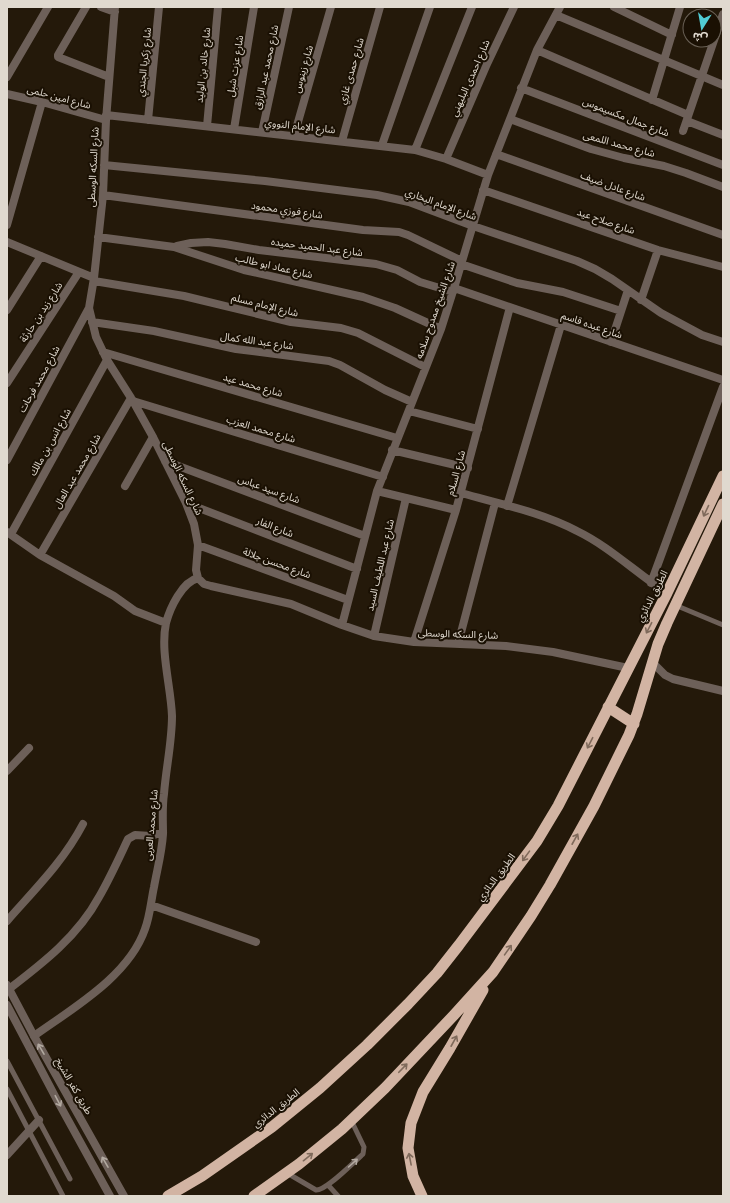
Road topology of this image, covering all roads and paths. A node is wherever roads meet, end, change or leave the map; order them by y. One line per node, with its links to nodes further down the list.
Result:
1 (48, 7): 23 (street)
2 (86, 7): 24 (street)
3 (101, 7): 16 (street)
4 (159, 7): 33 (street, شارع زكريا الجندي)
5 (218, 7): 34 (street, شارع خالد بن الوليد)
6 (254, 7): 35 (street, شارع عزت شبل)
7 (289, 7): 37 (street, شارع محمد عبد الرازق)
8 (331, 7): 39 (street, شارع زينوس)
9 (380, 7): 40 (street, شارع حمدى غازي)
10 (430, 7): 41 (street)
11 (472, 7): 42 (street)
12 (514, 7): 44 (street, شارع احمدى البليهني)
13 (560, 7): 18 (street, شارع الشيخ ممدوح سلامه)
14 (614, 7): 19 (street)
15 (680, 7): 19 (street)
16 (115, 10): 24 (street, شارع السكه الوسطى)
17 (723, 14): 22 (street)
18 (556, 15): 20 (street, شارع الشيخ ممدوح سلامه); 21 (street)
19 (672, 35): 21 (street)
20 (537, 50): 26 (street, شارع الشيخ ممدوح سلامه); 28 (street)
21 (664, 60): 22 (street); 28 (street)
22 (702, 76): 25 (street); 31 (street)
23 (7, 77)
24 (109, 77): 30 (street, شارع السكه الوسطى)
25 (723, 85)
26 (521, 88): 32 (street, شارع الشيخ ممدوح سلامه); 46 (street, شارع جمال مكسيموس)
27 (8, 96): 29 (street, شارع امين حلمى)
28 (652, 100): 31 (street)
29 (42, 102): 30 (street, شارع امين حلمى); 51 (street)
30 (106, 118): 33 (street, شارع الإمام النووي); 45 (street, شارع السكه الوسطى)
31 (688, 118): 36 (street); 38 (street)
32 (510, 119): 43 (street, شارع الشيخ ممدوح سلامه); 48 (street, شارع محمد اللمعى)
33 (148, 120): 34 (street, شارع الإمام النووي)
34 (207, 126): 35 (street, شارع الإمام النووي)
35 (234, 129): 37 (street, شارع الإمام النووي)
36 (683, 131)
37 (262, 132): 39 (street, شارع الإمام النووي)
38 (723, 135)
39 (294, 136): 40 (street, شارع الإمام النووي)
40 (342, 141): 41 (street, شارع الإمام النووي)
41 (382, 145): 42 (street, شارع الإمام النووي)
42 (415, 150): 44 (street, شارع الإمام النووي)
43 (496, 154): 47 (street, شارع الشيخ ممدوح سلامه); 53 (street, شارع عادل ضيف)
44 (446, 159): 47 (street, شارع الإمام النووي)
45 (104, 165): 50 (street, شارع السكه الوسطى); 52 (street, شارع الإمام البخاري)
46 (723, 165)
47 (488, 175): 49 (street, شارع الشيخ ممدوح سلامه)
48 (723, 187)
49 (483, 190): 52 (street, شارع الشيخ ممدوح سلامه); 57 (street, شارع صلاح عيد)
50 (102, 195): 54 (street, شارع السكه الوسطى); 59 (street, شارع فوزي محمود)
51 (7, 225)
52 (473, 226): 59 (street, شارع الشيخ ممدوح سلامه); 64 (street, شارع الإمام البخاري)
53 (723, 235)
54 (98, 237): 56 (street, شارع عماد ابو طالب); 62 (street, شارع السكه الوسطى)
55 (7, 242): 58 (street, شارع الإمام مسلم)
56 (174, 247): 63 (street, شارع عبد الحميد حميده); 72 (street, شارع عماد ابو طالب)
57 (658, 250): 60 (street, شارع صلاح عيد); 65 (street)
58 (41, 256): 61 (street, شارع الإمام مسلم); 68 (street)
59 (462, 263): 63 (street, شارع الشيخ ممدوح سلامه); 69 (street, شارع فوزي محمود)
60 (723, 267)
61 (79, 272): 62 (street, شارع الإمام مسلم); 79 (street, شارع زيد بن حارثة)
62 (94, 280): 67 (street, شارع السكه الوسطى); 77 (street, شارع الإمام مسلم)
63 (454, 290): 66 (street, شارع عبده قاسم); 72 (street, شارع الشيخ ممدوح سلامه)
64 (628, 290): 65 (street, شارع الإمام البخاري); 69 (street)
65 (641, 300): 74 (street, شارع الإمام البخاري)
66 (510, 307): 71 (street, شارع عبده قاسم); 84 (street, شارع السلام)
67 (89, 308): 70 (street, شارع السكه الوسطى); 88 (street, شارع محمد فرحات)
68 (7, 310)
69 (621, 311): 73 (street)
70 (92, 322): 75 (street, شارع السكه الوسطى); 82 (street, شارع عبد الله كمال)
71 (561, 325): 73 (street, شارع عبده قاسم); 100 (street)
72 (441, 329): 77 (street, شارع الشيخ ممدوح سلامه)
73 (611, 342): 78 (street, شارع عبده قاسم)
74 (723, 342)
75 (102, 352): 76 (street, شارع السكه الوسطى); 86 (street, شارع محمد عيد)
76 (106, 360): 81 (street, شارع السكه الوسطى); 102 (street, شارع انس بن مالك)
77 (425, 367): 82 (street, شارع الشيخ ممدوح سلامه)
78 (723, 380)
79 (7, 383)
80 (723, 387): 110 (street)
81 (132, 399): 85 (street, شارع السكه الوسطى); 92 (street, شارع محمد العزب); 107 (street, شارع محمد عبد العال)
82 (412, 402): 83 (street, شارع الشيخ ممدوح سلامه)
83 (409, 411): 84 (street); 86 (street, شارع الشيخ ممدوح سلامه)
84 (478, 428): 90 (street, شارع السلام)
85 (153, 437): 89 (street, شارع السكه الوسطى); 93 (street)
86 (397, 438): 87 (street, شارع الشيخ ممدوح سلامه)
87 (392, 450): 90 (street); 92 (street, شارع الشيخ ممدوح سلامه)
88 (7, 460)
89 (165, 461): 97 (street, شارع السكه الوسطى); 103 (street, شارع سيد عباس)
90 (468, 468): 95 (street, شارع السلام)
91 (723, 476): 105 (highway, الطريق الدائري, one-way to 105)
92 (382, 477): 94 (street, شارع الشيخ ممدوح سلامه)
93 (125, 486)
94 (377, 491): 96 (street); 103 (street, شارع الشيخ ممدوح سلامه)
95 (461, 493): 98 (street); 101 (street, شارع السلام)
96 (406, 498): 101 (street); 117 (street, شارع عبد اللطيف السيد)
97 (186, 503): 104 (street, شارع السكه الوسطى); 108 (street, شارع الفار)
98 (496, 503): 100 (street); 119 (street)
99 (723, 504): 106 (highway)
100 (507, 506): 110 (street)
101 (456, 510): 118 (street, شارع السلام)
102 (9, 533): 107 (street)
103 (366, 536): 108 (street, شارع الشيخ ممدوح سلامه)
104 (198, 545): 109 (street, شارع السكه الوسطى); 112 (street, شارع محسن جلالة)
105 (690, 545): 106 (highway); 111 (highway, الطريق الدائري)
106 (701, 550): 113 (highway)
107 (40, 555): 114 (street)
108 (357, 569): 112 (street, شارع الشيخ ممدوح سلامه)
109 (198, 578): 114 (street, شارع محمد العربى); 115 (street, شارع السكه الوسطى)
110 (651, 583): 111 (street)
111 (667, 593): 121 (highway, الطريق الدائري, one-way to 121)
112 (348, 600): 115 (street, شارع الشيخ ممدوح سلامه)
113 (675, 605): 116 (lane); 120 (highway)
114 (166, 623): 128 (street, شارع محمد العربى)
115 (342, 625): 117 (street, شارع السكه الوسطى)
116 (723, 625)
117 (374, 636): 118 (street, شارع السكه الوسطى)
118 (414, 642): 119 (street, شارع السكه الوسطى)
119 (458, 644): 121 (street, شارع السكه الوسطى)
120 (652, 662): 122 (street); 124 (highway)
121 (628, 668): 123 (highway, الطريق الدائري)
122 (723, 691)
123 (608, 707): 124 (highway); 148 (highway, الطريق الدائري, one-way to 148)
124 (634, 724): 132 (highway, one-way to 124)
125 (29, 748): 126 (street)
126 (7, 771)
127 (83, 824): 130 (street)
128 (163, 832): 129 (street, شارع محمد العربى); 133 (street)
129 (150, 905): 131 (street); 135 (street, شارع محمد العربى)
130 (7, 921)
131 (256, 942)
132 (493, 972): 139 (highway, one-way to 132); 151 (highway, one-way to 132)
133 (8, 987): 135 (street, طريق كفر الشيخ)
134 (7, 1005): 146 (street, طريق كفر الشيخ, one-way to 146)
135 (34, 1036): 147 (street, طريق كفر الشيخ, one-way to 135)
136 (7, 1061): 138 (lane)
137 (7, 1089): 140 (lane)
138 (39, 1120): 140 (street); 143 (lane)
139 (351, 1120): 142 (highway, one-way to 139); 144 (lane, one-way to 139)
140 (29, 1132): 141 (street); 145 (lane)
141 (7, 1155)
142 (286, 1174): 144 (lane); 149 (highway)
143 (70, 1179)
144 (328, 1185): 150 (lane)
145 (63, 1196)
146 (110, 1196)
147 (124, 1196)
148 (168, 1196)
149 (254, 1196)
150 (338, 1196)
151 (422, 1196)

